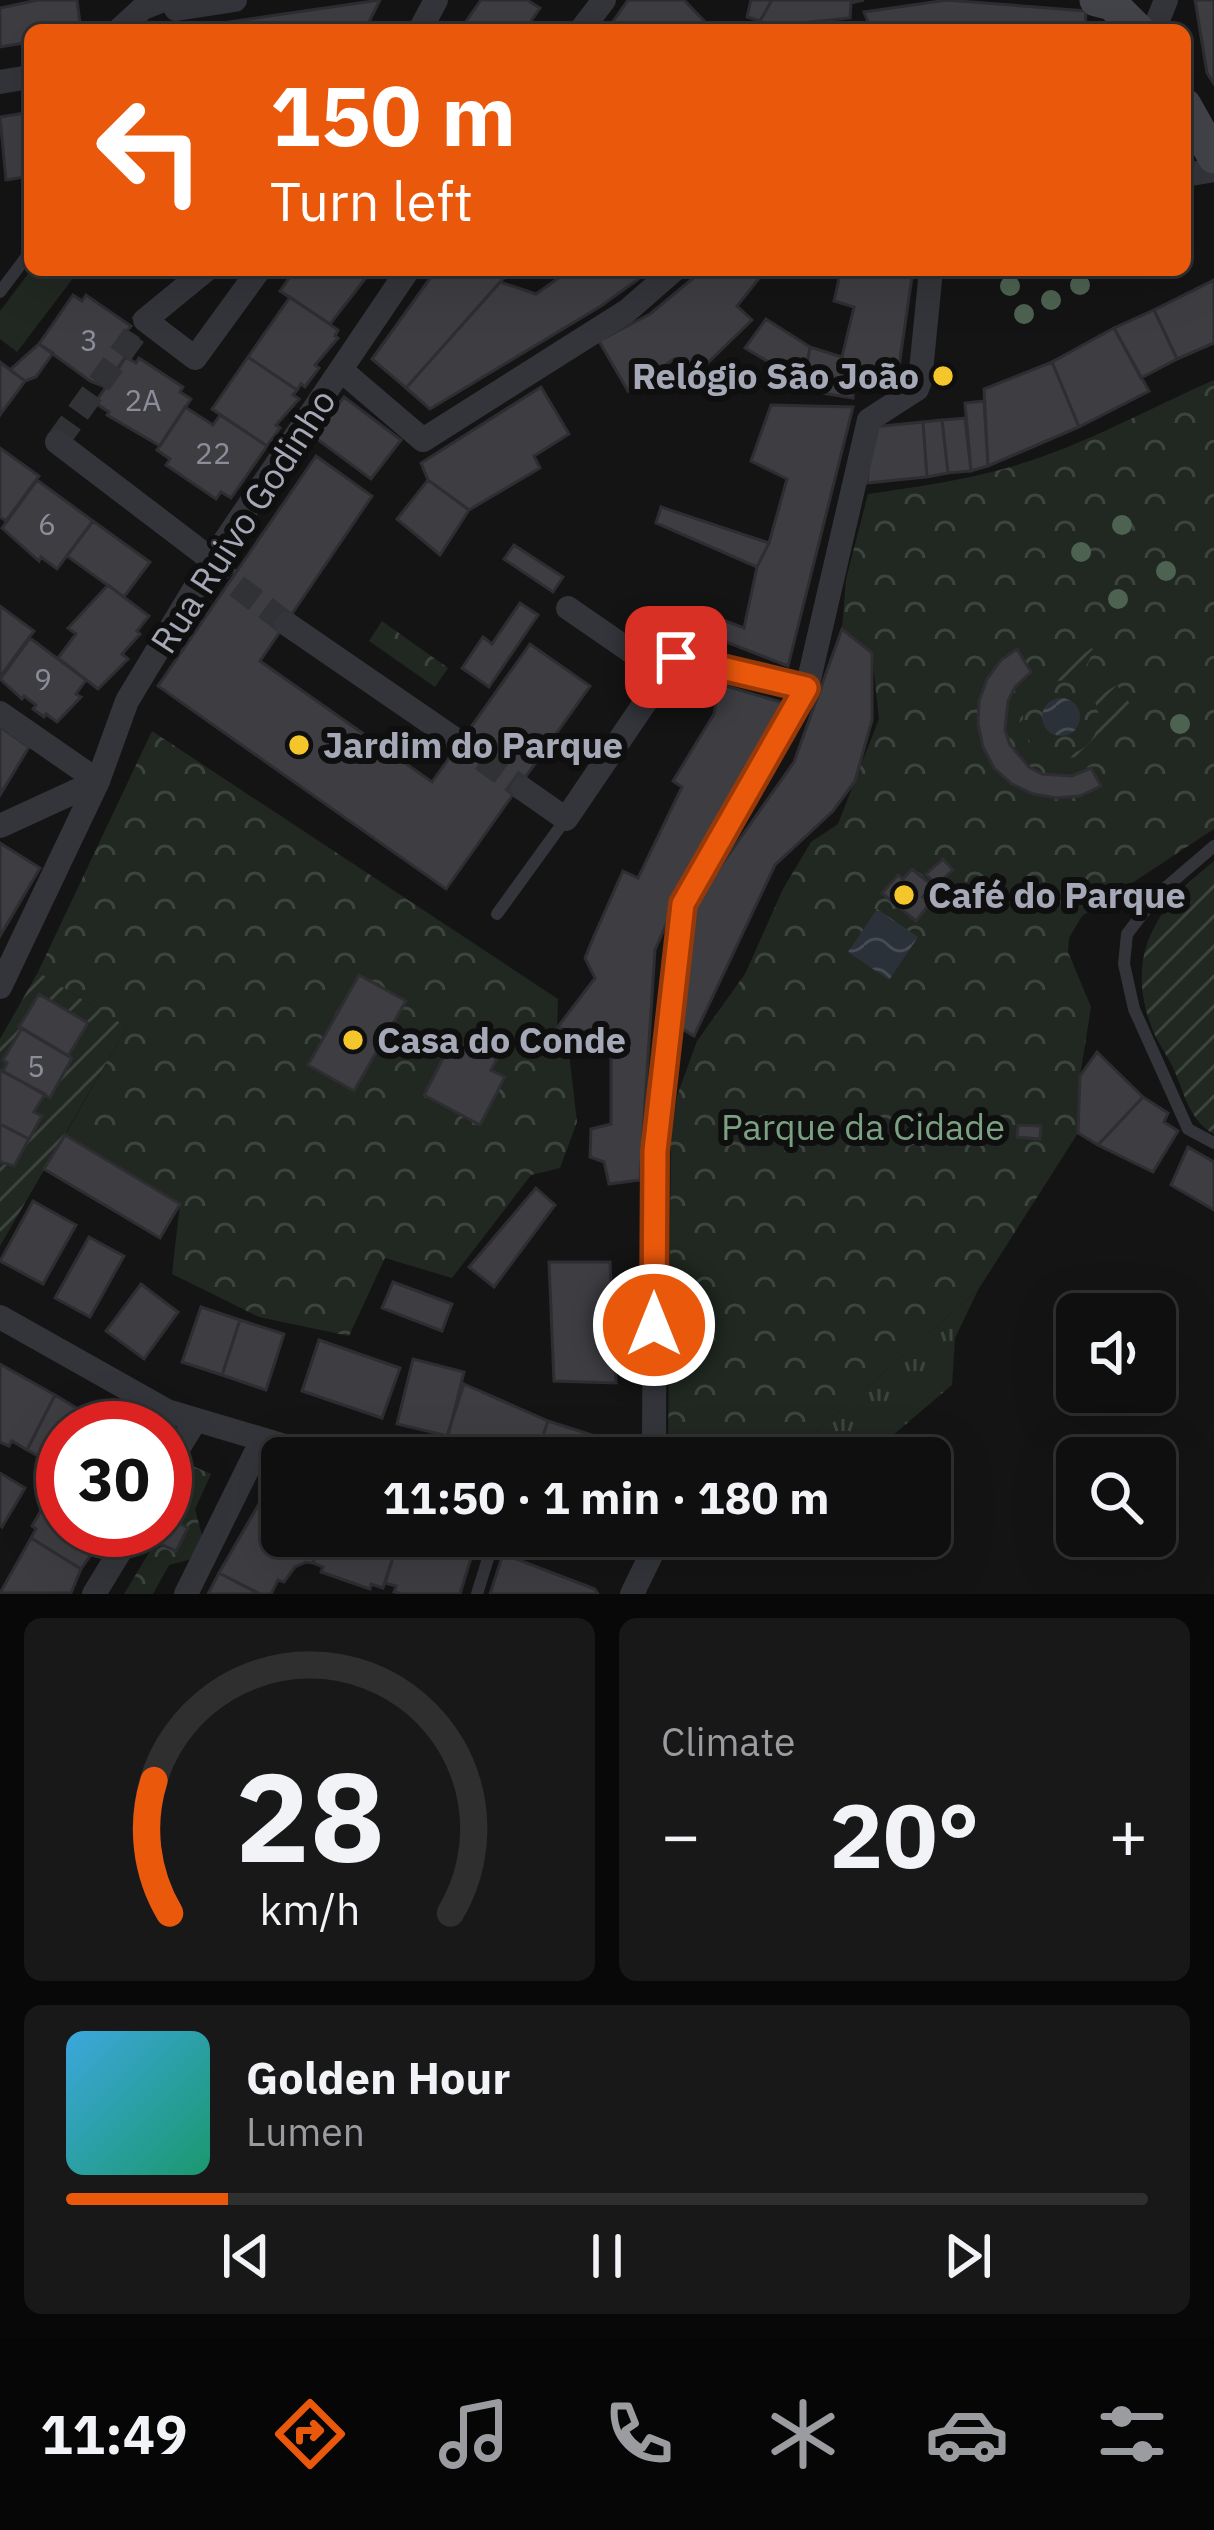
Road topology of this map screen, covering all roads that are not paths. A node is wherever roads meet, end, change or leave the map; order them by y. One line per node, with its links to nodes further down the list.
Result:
1 (235, 0): 4 (street)
2 (604, 0): 6 (street)
3 (1096, 0): 7 (main road)
4 (172, 15): 5 (street)
5 (126, 24)
6 (586, 24)
7 (1132, 24)
8 (1191, 116): 9 (main road)
9 (1214, 157)
10 (24, 260): 17 (lane)
11 (199, 276): 18 (street)
12 (215, 276): 18 (street)
13 (255, 276): 18 (street)
14 (404, 276): 19 (street, Rua Ruivo Godinho)
15 (667, 276): 19 (street)
16 (930, 276): 25 (street)
17 (0, 292)
18 (242, 295)
19 (341, 370): 21 (street, Rua Ruivo Godinho)
20 (57, 442): 21 (street)
21 (212, 560): 28 (street, Rua Ruivo Godinho)
22 (568, 608): 24 (street)
23 (287, 623): 27 (street)
24 (665, 675): 25 (street); 30 (street)
25 (806, 688): 39 (street)
26 (0, 713): 28 (street)
27 (453, 739)
28 (98, 781): 31 (street); 34 (street, Rua Ruivo Godinho)
29 (523, 788): 30 (street)
30 (566, 819): 33 (lane)
31 (0, 826)
32 (1214, 846): 35 (lane)
33 (497, 914)
34 (0, 987)
35 (1214, 1143)
36 (0, 1317): 37 (street)
37 (195, 1421): 38 (street); 40 (street)
38 (192, 1426)
39 (654, 1437)
40 (261, 1440)
41 (261, 1442): 46 (street)
42 (117, 1557): 45 (street)
43 (488, 1557): 47 (lane)
44 (647, 1557): 48 (street)
45 (94, 1594)
46 (186, 1594)
47 (477, 1594)
48 (632, 1594)

